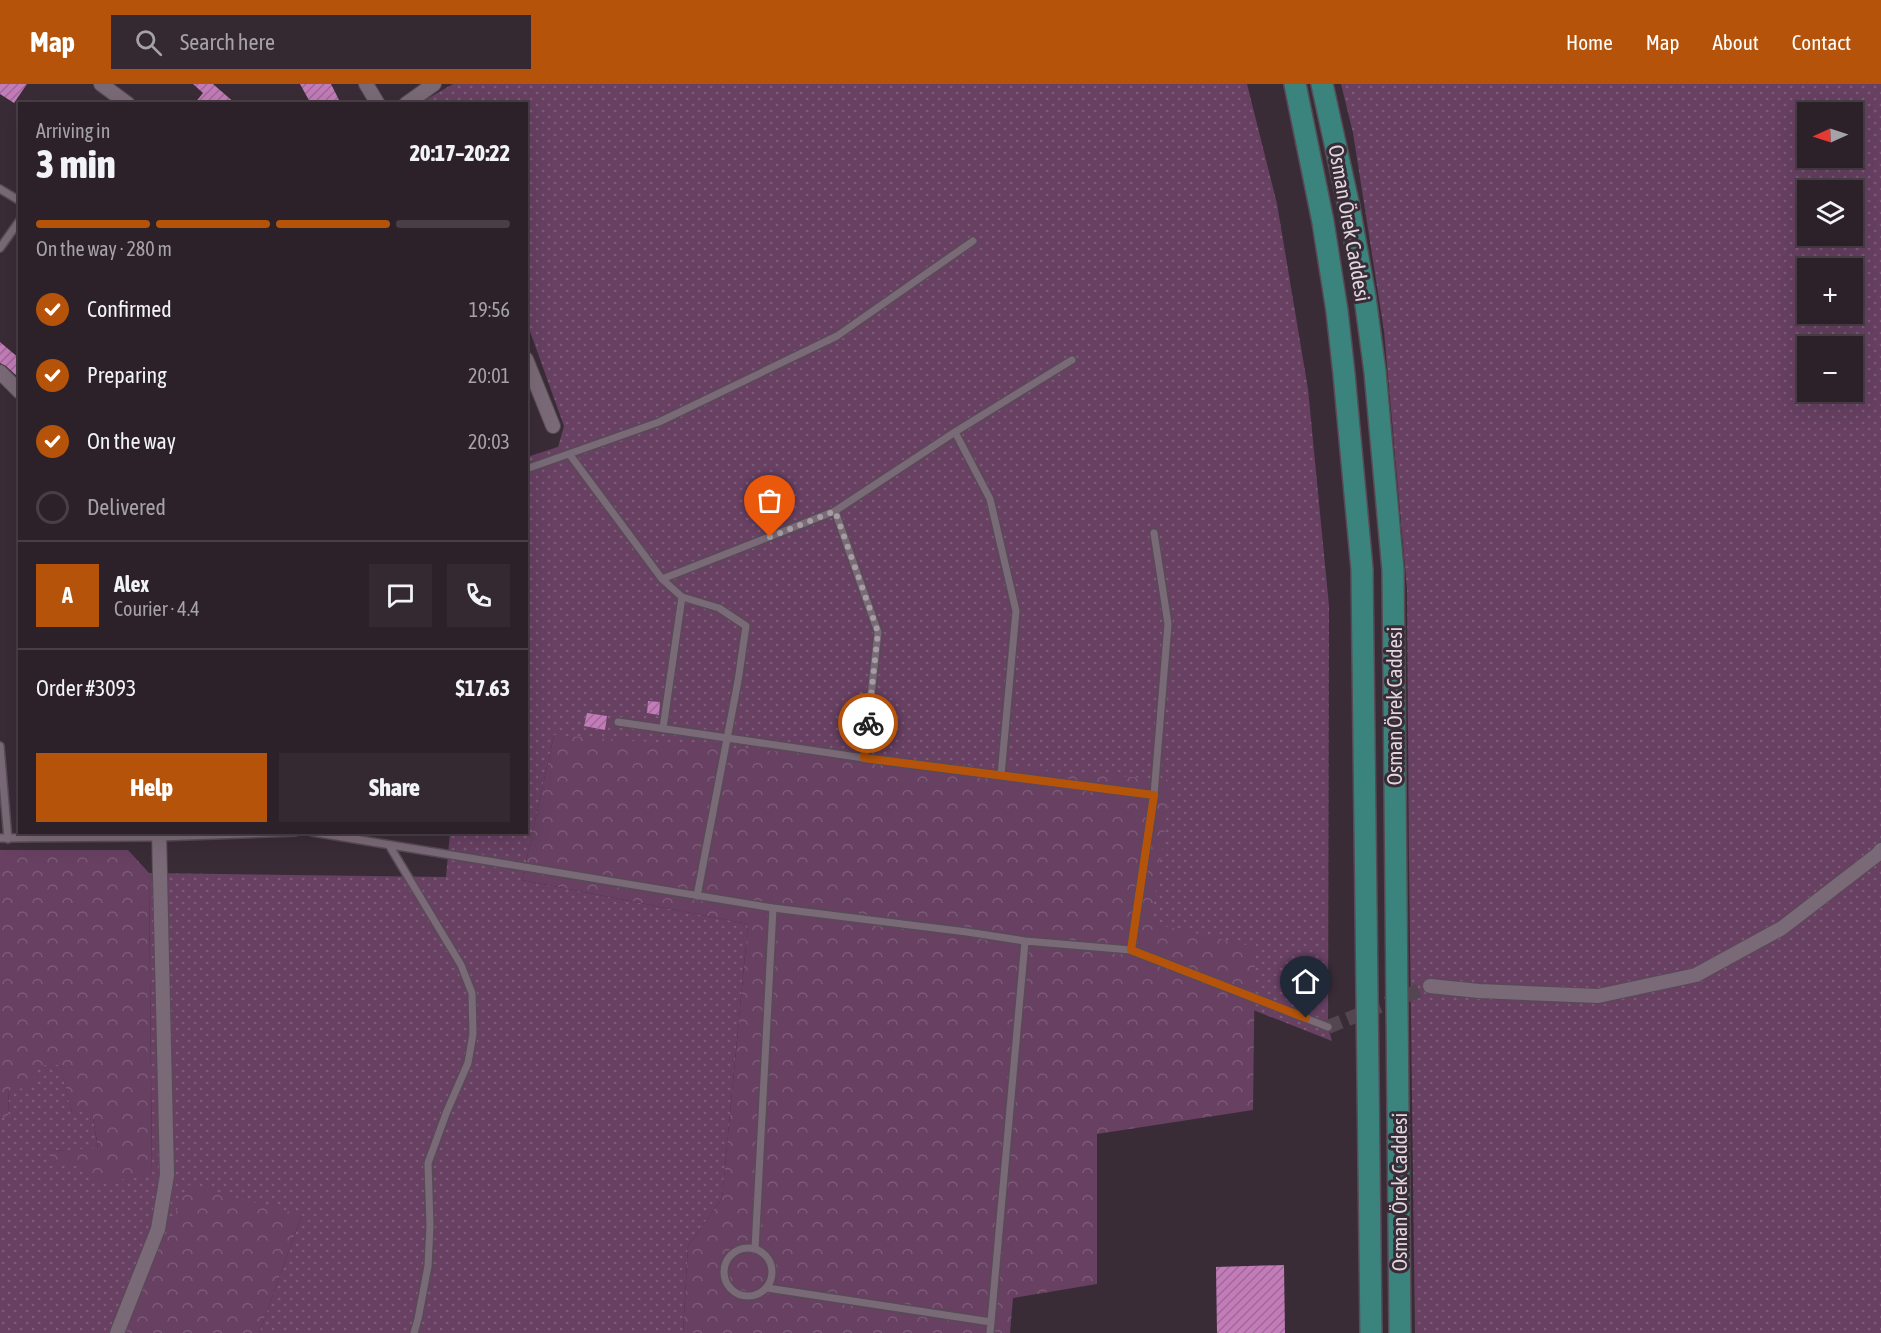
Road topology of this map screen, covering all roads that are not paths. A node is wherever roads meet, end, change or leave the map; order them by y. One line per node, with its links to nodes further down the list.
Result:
1 (366, 84): 7 (street)
2 (434, 84): 8 (street)
3 (1295, 84): 51 (main road, Osman Örek Caddesi)
4 (1322, 84): 52 (main road, Osman Örek Caddesi)
5 (106, 85): 6 (street)
6 (126, 102)
7 (377, 102)
8 (409, 102)
9 (0, 189): 10 (lane)
10 (18, 200)
11 (18, 223): 13 (lane)
12 (973, 241): 20 (lane)
13 (0, 248)
14 (1072, 360): 19 (lane)
15 (528, 364): 18 (street)
16 (0, 372): 17 (street)
17 (18, 390)
18 (554, 426)
19 (955, 432): 22 (lane); 31 (lane)
20 (570, 455): 21 (lane); 24 (lane)
21 (528, 467)
22 (835, 511): 24 (lane); 30 (lane)
23 (1154, 533): 32 (lane)
24 (662, 579): 25 (lane)
25 (682, 597): 27 (lane); 28 (lane)
26 (618, 722): 27 (lane)
27 (663, 728): 28 (lane)
28 (727, 736): 30 (lane); 39 (lane)
29 (0, 746): 36 (lane)
30 (864, 758): 31 (lane)
31 (1001, 775): 32 (lane)
32 (1154, 795): 42 (lane)
33 (204, 834): 35 (lane)
34 (324, 834): 37 (lane)
35 (159, 835): 36 (lane); 48 (street)
36 (4, 838)
37 (389, 845): 39 (lane); 49 (lane)
38 (1881, 850): 43 (street)
39 (697, 896): 40 (lane)
40 (773, 908): 41 (lane); 45 (lane)
41 (1025, 941): 42 (lane); 47 (lane)
42 (1131, 950): 44 (lane)
43 (1430, 986)
44 (1328, 1027)
45 (755, 1249): 46 (lane); 46 (lane)
46 (766, 1288): 47 (lane)
47 (991, 1322): 50 (lane)
48 (117, 1333)
49 (414, 1333)
50 (990, 1333)
51 (1371, 1333)
52 (1400, 1333)

